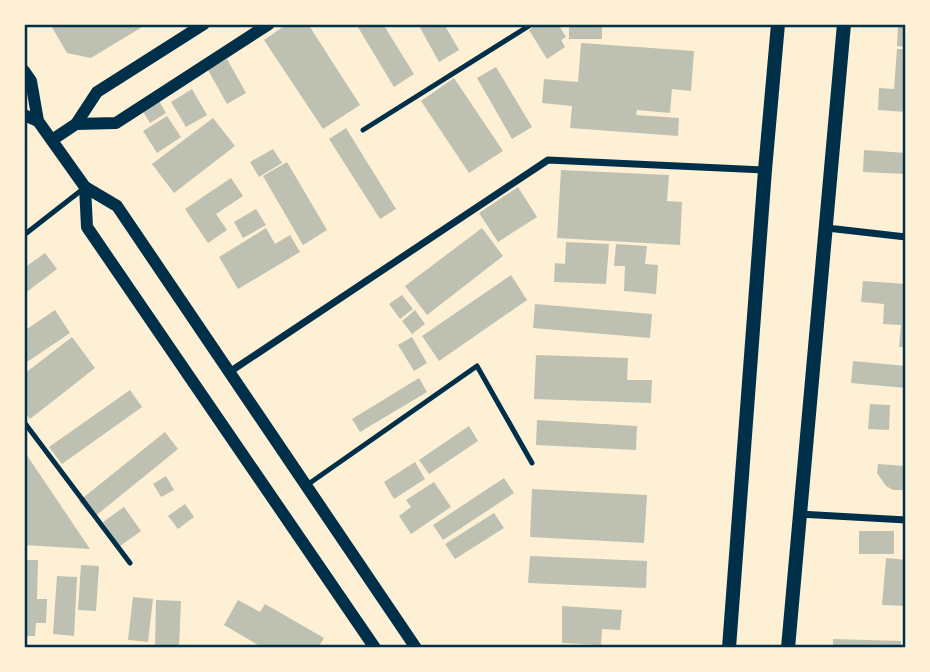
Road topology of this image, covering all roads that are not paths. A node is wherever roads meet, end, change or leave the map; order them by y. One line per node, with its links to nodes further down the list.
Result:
1 (204, 24): 9 (street)
2 (268, 24): 9 (street)
3 (533, 24): 10 (lane)
4 (778, 24): 12 (main road)
5 (844, 24): 14 (main road)
6 (24, 71): 8 (street)
7 (24, 115): 8 (street)
8 (38, 121): 11 (street)
9 (76, 124): 11 (street)
10 (363, 130)
11 (52, 140): 13 (street)
12 (765, 170): 17 (street); 26 (main road)
13 (86, 187): 15 (lane); 17 (street); 24 (street)
14 (827, 228): 16 (street); 21 (main road)
15 (24, 235)
16 (905, 237)
17 (231, 371): 20 (street)
18 (24, 422): 23 (lane)
19 (533, 463): 20 (lane)
20 (307, 485): 25 (street)
21 (799, 514): 22 (street); 27 (main road)
22 (905, 520)
23 (130, 563)
24 (375, 648)
25 (416, 648)
26 (729, 648)
27 (788, 648)

